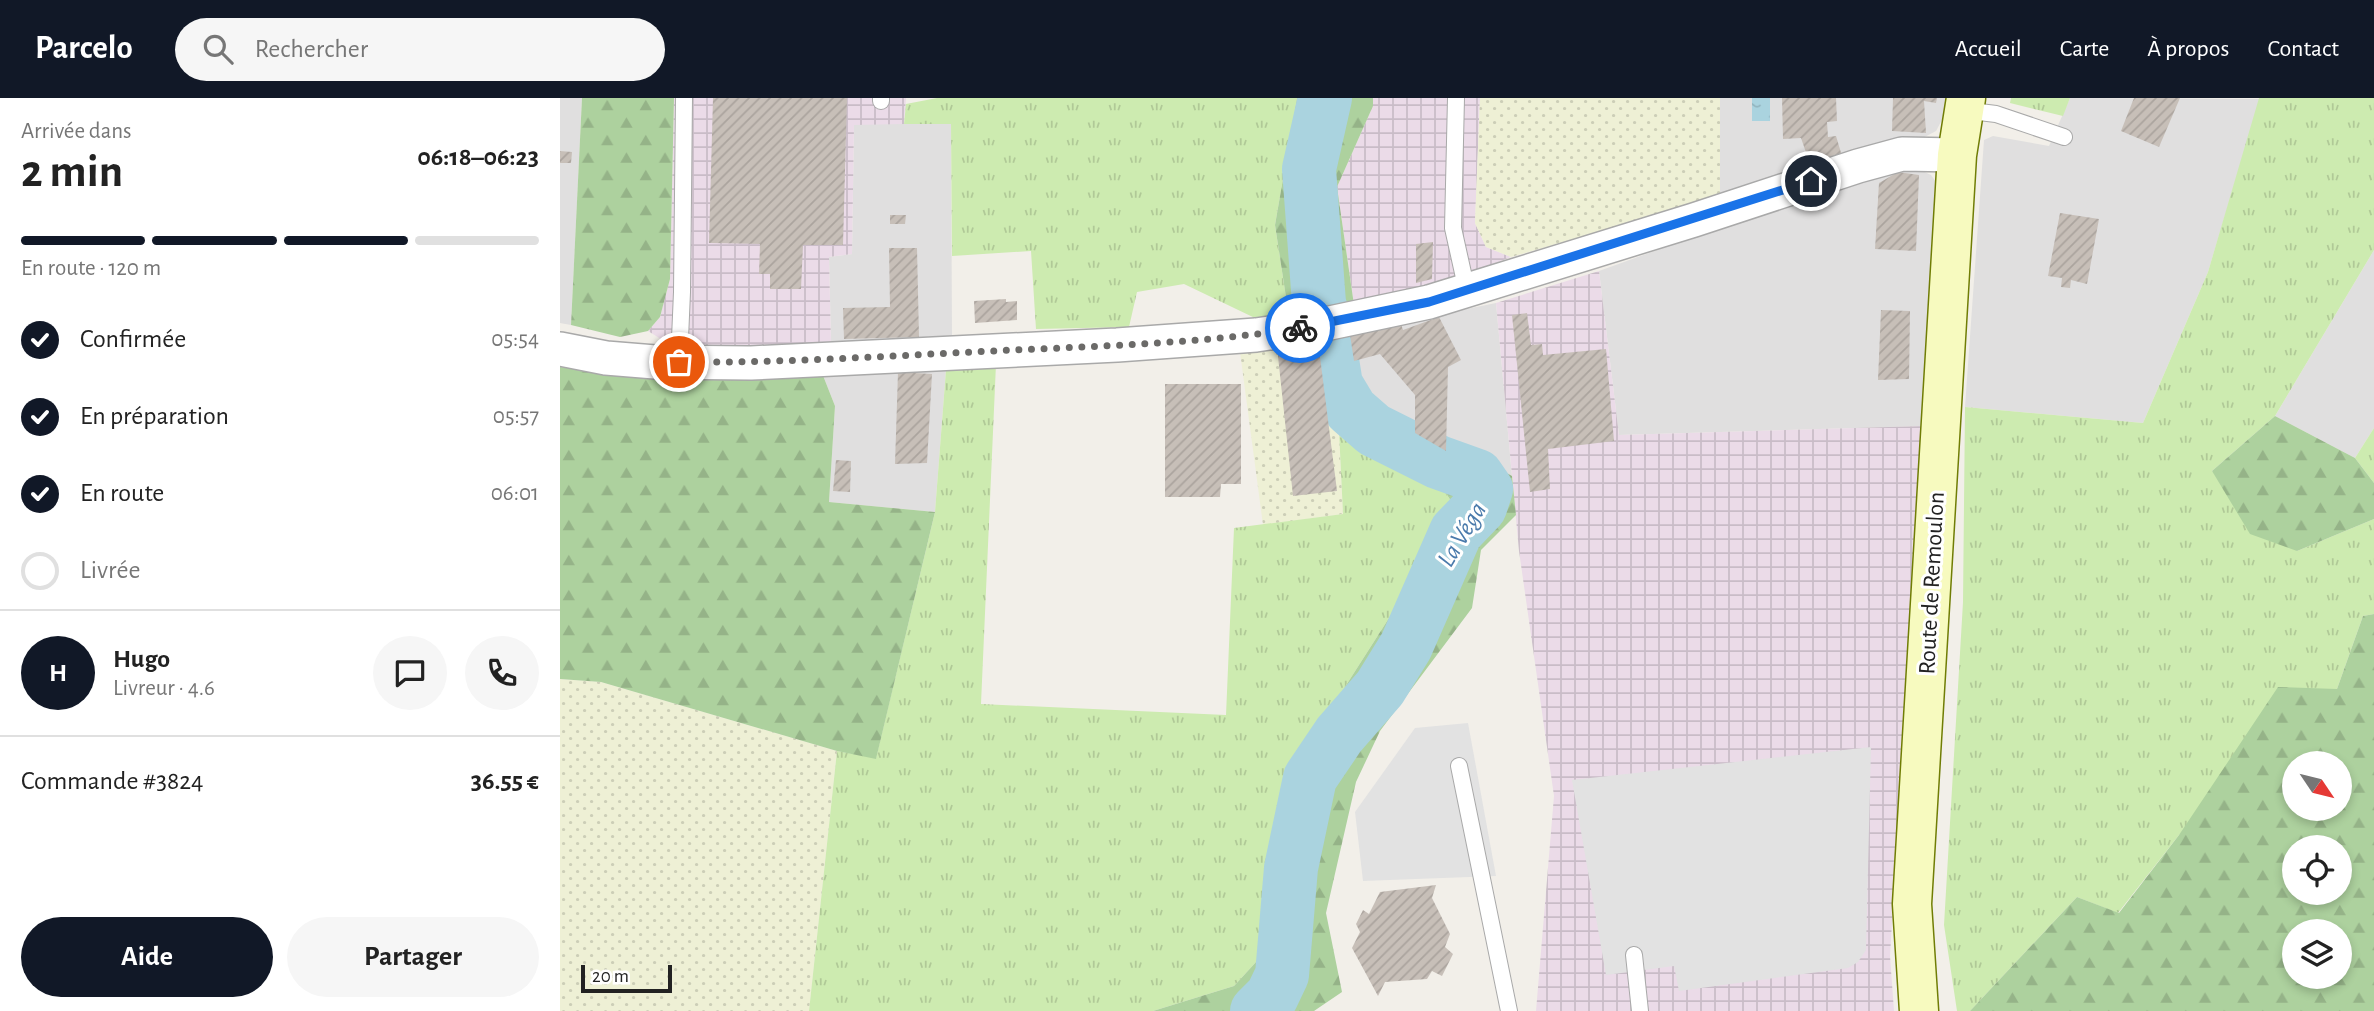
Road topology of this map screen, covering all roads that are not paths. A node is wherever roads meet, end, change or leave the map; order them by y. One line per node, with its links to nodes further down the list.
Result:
1 (684, 98): 8 (lane)
2 (1456, 98): 6 (lane)
3 (1964, 104): 4 (lane); 5 (main road, Route de Remoulon)
4 (2064, 137)
5 (1956, 155): 6 (street); 13 (main road, Route de Remoulon)
6 (1467, 291): 8 (street)
7 (560, 349): 8 (street)
8 (679, 362)
9 (1459, 766): 11 (lane)
10 (1634, 954): 12 (lane)
11 (1509, 1011)
12 (1640, 1011)
13 (1919, 1011)

